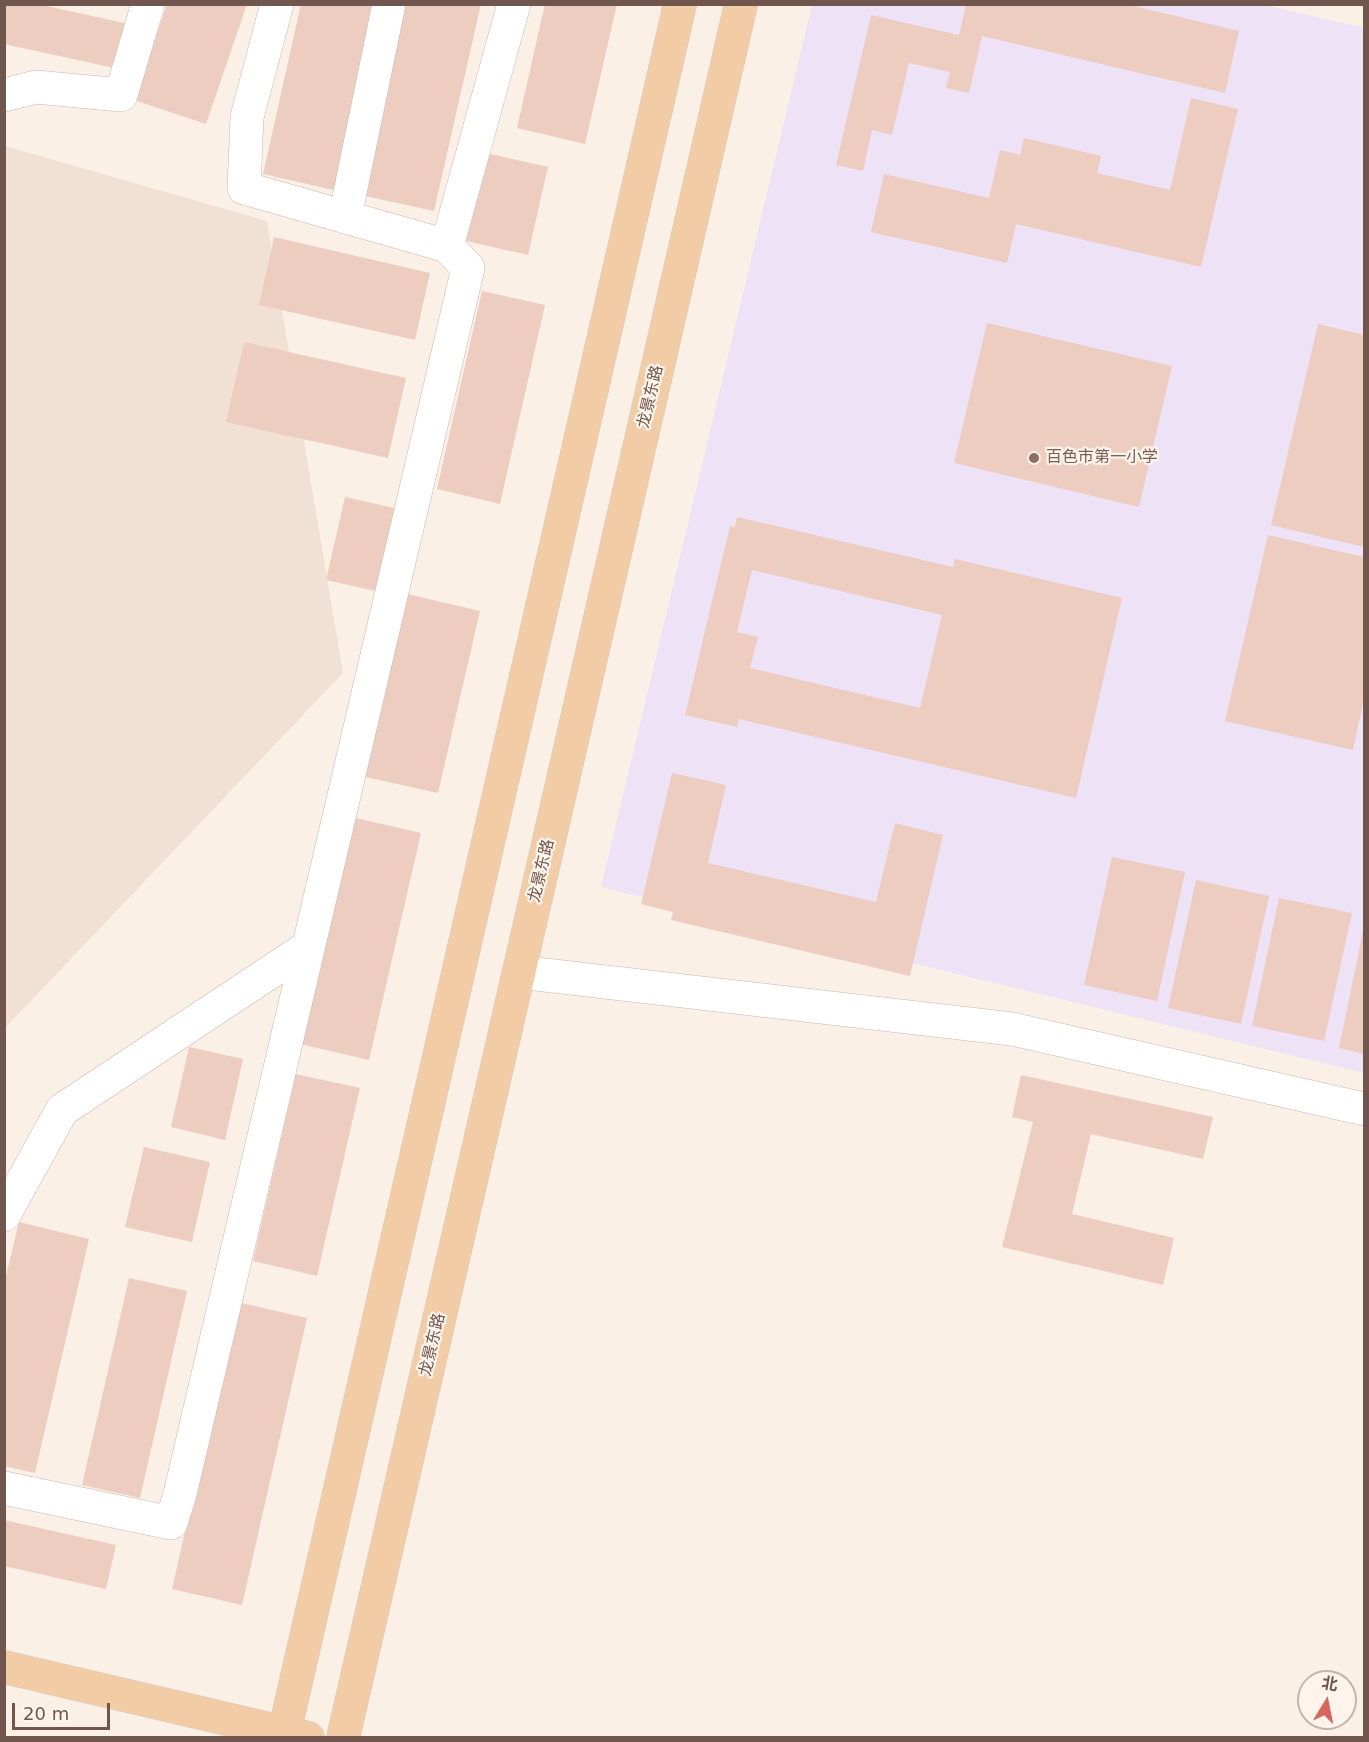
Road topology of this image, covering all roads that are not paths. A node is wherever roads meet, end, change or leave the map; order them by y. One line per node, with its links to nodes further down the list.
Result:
1 (277, 4): 8 (street)
2 (389, 4): 8 (street)
3 (514, 4): 9 (street)
4 (680, 4): 16 (main road)
5 (741, 4): 11 (main road, 龙景东路)
6 (141, 6): 7 (street)
7 (4, 95)
8 (345, 217): 9 (street)
9 (447, 246): 10 (street)
10 (308, 947): 13 (street); 14 (street)
11 (519, 972): 12 (street); 17 (main road, 龙景东路)
12 (1365, 1109)
13 (4, 1215)
14 (4, 1488)
15 (4, 1667): 16 (main road)
16 (292, 1736)
17 (343, 1737)

